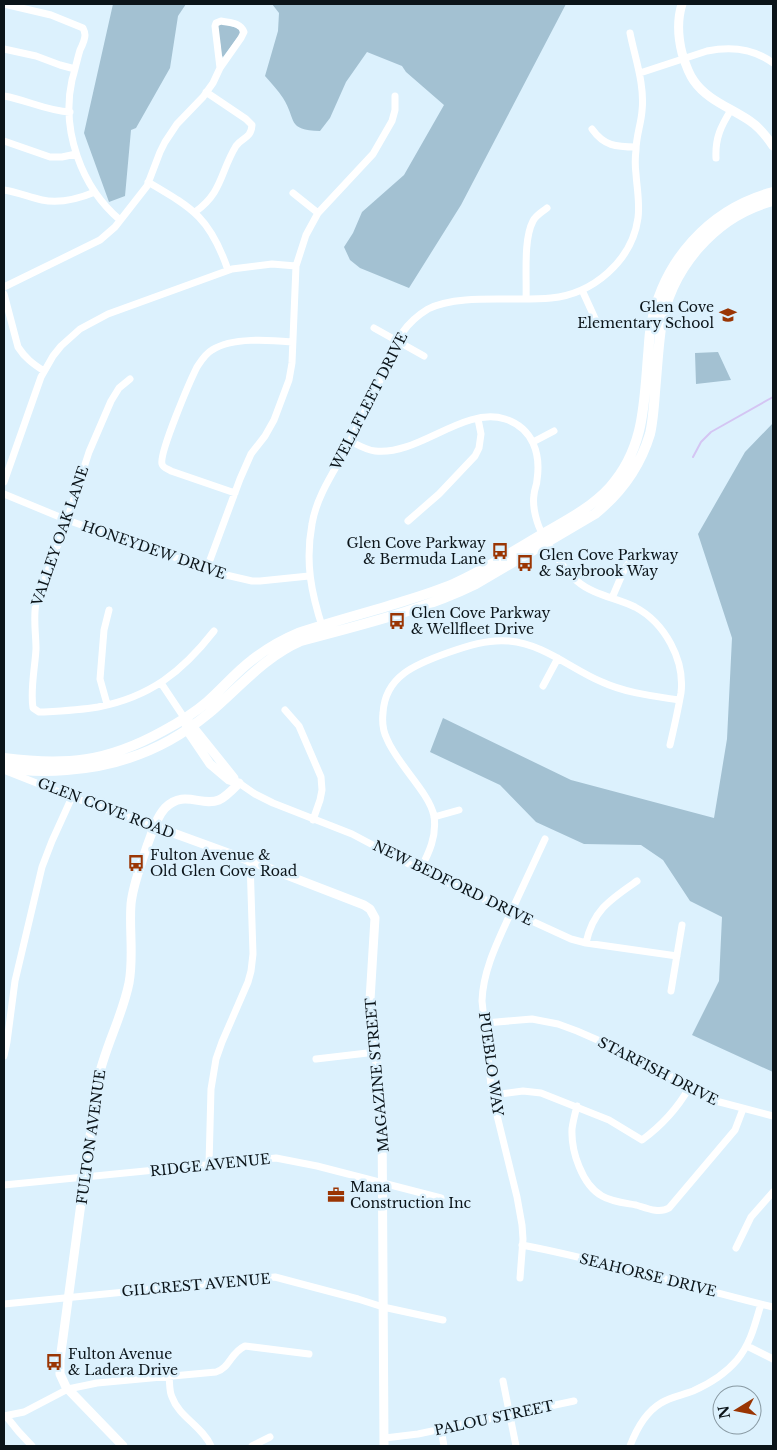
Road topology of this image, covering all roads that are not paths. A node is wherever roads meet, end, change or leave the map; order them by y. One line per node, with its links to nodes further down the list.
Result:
1 (4, 4): 8 (street)
2 (682, 4): 5 (street)
3 (630, 33): 9 (street, WELLFLEET DRIVE)
4 (4, 49): 8 (street)
5 (684, 59): 6 (street); 9 (street); 13 (street)
6 (773, 63)
7 (220, 68): 7 (street); 10 (street)
8 (75, 69): 14 (street)
9 (640, 73): 18 (street, WELLFLEET DRIVE)
10 (206, 92): 21 (street); 28 (street)
11 (4, 96): 14 (street)
12 (395, 96): 29 (street)
13 (731, 110): 17 (street); 20 (street)
14 (70, 112): 19 (street)
15 (592, 129): 18 (street)
16 (4, 141): 19 (street)
17 (773, 146)
18 (636, 147): 34 (street, WELLFLEET DRIVE)
19 (76, 154): 23 (street)
20 (716, 158)
21 (148, 182): 28 (street); 30 (street)
22 (4, 190): 23 (street)
23 (95, 192): 30 (street)
24 (773, 192): 53 (main road)
25 (293, 193): 29 (street)
26 (773, 200): 53 (main road)
27 (547, 208): 36 (street)
28 (195, 212): 32 (street)
29 (318, 213): 31 (street)
30 (120, 220): 33 (street)
31 (296, 266): 32 (street); 39 (street)
32 (228, 270): 42 (street)
33 (4, 287)
34 (582, 290): 36 (street, WELLFLEET DRIVE); 37 (street)
35 (4, 294): 42 (street)
36 (526, 299): 40 (street, WELLFLEET DRIVE)
37 (598, 325)
38 (374, 328): 40 (street)
39 (292, 342): 49 (street); 49 (street)
40 (398, 342): 41 (street); 46 (street, WELLFLEET DRIVE)
41 (424, 356)
42 (44, 371): 48 (street)
43 (130, 379): 51 (street, VALLEY OAK LANE)
44 (478, 419): 46 (street); 47 (street); 52 (street)
45 (554, 430): 47 (street)
46 (350, 441): 56 (street, WELLFLEET DRIVE)
47 (533, 442): 53 (street)
48 (4, 482)
49 (235, 493): 55 (street)
50 (4, 494): 51 (street, HONEYDEW DRIVE)
51 (67, 520): 55 (street, HONEYDEW DRIVE); 65 (street, VALLEY OAK LANE)
52 (408, 521)
53 (545, 538): 57 (street); 59 (main road)
54 (634, 555): 57 (street)
55 (208, 568): 56 (street, HONEYDEW DRIVE)
56 (309, 576): 59 (street, WELLFLEET DRIVE)
57 (612, 598): 64 (street)
58 (109, 610): 65 (street)
59 (323, 630): 67 (main road)
60 (214, 631): 62 (street, VALLEY OAK LANE)
61 (558, 658): 63 (street); 64 (street); 74 (street)
62 (161, 683): 65 (street, VALLEY OAK LANE); 67 (street, NEW BEDFORD DRIVE)
63 (543, 686)
64 (679, 700): 68 (street)
65 (107, 704)
66 (285, 710): 75 (street)
67 (188, 725): 69 (main road); 70 (main road); 71 (street, NEW BEDFORD DRIVE)
68 (670, 745)
69 (4, 758)
70 (4, 771): 72 (street, GLEN COVE ROAD)
71 (239, 783): 75 (street, NEW BEDFORD DRIVE); 76 (street, FULTON AVENUE)
72 (72, 797): 76 (street, GLEN COVE ROAD); 89 (street)
73 (459, 810): 74 (street)
74 (434, 816): 79 (street)
75 (313, 820): 79 (street, NEW BEDFORD DRIVE)
76 (154, 826): 78 (street, GLEN COVE ROAD); 97 (street, FULTON AVENUE)
77 (545, 839): 81 (street, PUEBLO WAY)
78 (250, 861): 82 (street, GLEN COVE ROAD); 96 (street)
79 (420, 870): 81 (street, NEW BEDFORD DRIVE)
80 (637, 881): 84 (street)
81 (511, 912): 84 (street, NEW BEDFORD DRIVE); 87 (street, PUEBLO WAY)
82 (374, 915): 88 (street, MAGAZINE STREET)
83 (682, 925): 85 (street)
84 (586, 943): 85 (street, NEW BEDFORD DRIVE)
85 (677, 956): 86 (street)
86 (671, 991)
87 (485, 1023): 91 (street, STARFISH DRIVE); 92 (street, PUEBLO WAY)
88 (376, 1052): 90 (street); 98 (street, MAGAZINE STREET)
89 (4, 1056)
90 (316, 1059)
91 (689, 1088): 93 (street); 94 (street, STARFISH DRIVE)
92 (492, 1095): 93 (street); 102 (street, PUEBLO WAY)
93 (578, 1106): 94 (street)
94 (743, 1109): 95 (street, STARFISH DRIVE)
95 (773, 1116)
96 (209, 1166): 97 (street, RIDGE AVENUE); 98 (street, RIDGE AVENUE)
97 (85, 1178): 99 (street, RIDGE AVENUE); 105 (street, FULTON AVENUE)
98 (384, 1183): 101 (street, RIDGE AVENUE); 109 (street, MAGAZINE STREET)
99 (4, 1186)
100 (773, 1192): 103 (street)
101 (441, 1198)
102 (522, 1245): 104 (street, PUEBLO WAY); 107 (street, SEAHORSE DRIVE)
103 (736, 1248)
104 (520, 1278)
105 (68, 1298): 106 (street, GILCREST AVENUE); 109 (street, GILCREST AVENUE); 116 (street, FULTON AVENUE)
106 (4, 1304)
107 (761, 1304): 108 (street, SEAHORSE DRIVE); 111 (street)
108 (773, 1307)
109 (383, 1308): 110 (street, GILCREST AVENUE); 122 (street, MAGAZINE STREET)
110 (443, 1320)
111 (747, 1346): 113 (street); 129 (street)
112 (309, 1354): 114 (street)
113 (773, 1359)
114 (169, 1377): 116 (street); 125 (street)
115 (503, 1381): 118 (street)
116 (68, 1389): 119 (street); 124 (street, FULTON AVENUE)
117 (574, 1401): 118 (street, PALOU STREET)
118 (510, 1414): 120 (street, PALOU STREET); 128 (street)
119 (5, 1416): 123 (street)
120 (441, 1429): 122 (street, PALOU STREET); 127 (street)
121 (270, 1437): 126 (street)
122 (385, 1442)
123 (32, 1446)
124 (122, 1446)
125 (211, 1446)
126 (252, 1446)
127 (444, 1446)
128 (516, 1446)
129 (630, 1446)

